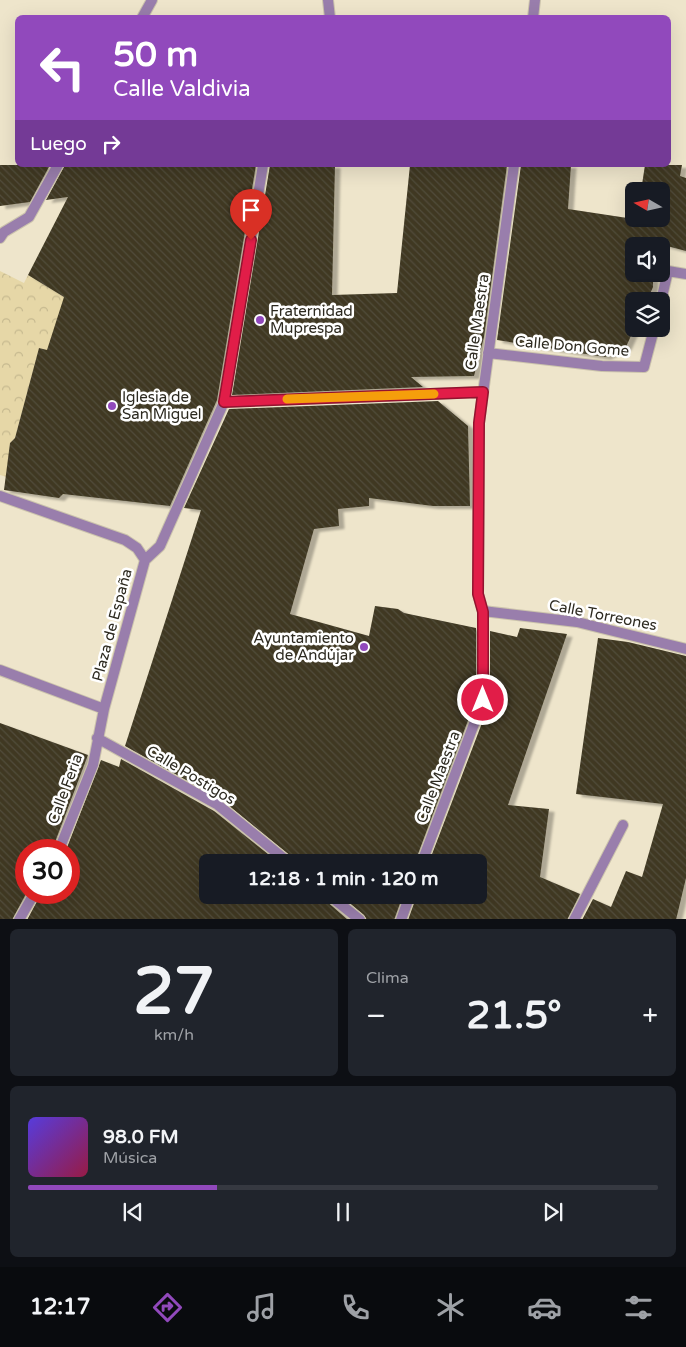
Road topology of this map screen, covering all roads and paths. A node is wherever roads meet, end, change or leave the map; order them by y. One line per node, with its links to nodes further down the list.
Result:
1 (152, 0): 4 (street)
2 (328, 0): 5 (street)
3 (535, 0): 6 (street)
4 (148, 15)
5 (330, 15)
6 (533, 15)
7 (57, 167): 10 (street)
8 (263, 167): 16 (street)
9 (514, 167): 14 (street, Calle Maestra)
10 (1, 233)
11 (686, 274): 12 (street)
12 (663, 292)
13 (652, 337): 14 (street, Calle Don Gome)
14 (488, 353): 15 (street, Calle Maestra)
15 (483, 392): 16 (street); 19 (street, Calle Maestra)
16 (224, 402): 18 (street)
17 (0, 496): 18 (street, Plaza de España)
18 (145, 560): 22 (street, Plaza de España)
19 (483, 612): 20 (street, Calle Torreones); 27 (street, Calle Maestra)
20 (686, 649)
21 (0, 670): 22 (street)
22 (104, 709): 23 (street, Plaza de España)
23 (97, 738): 25 (street, Calle Feria); 26 (street, Calle Postigos)
24 (623, 825): 34 (street)
25 (63, 839)
26 (278, 854)
27 (425, 854)
28 (28, 904): 31 (street)
29 (340, 904): 32 (street)
30 (407, 904): 33 (street)
31 (20, 919)
32 (359, 919)
33 (401, 919)
34 (575, 919)

